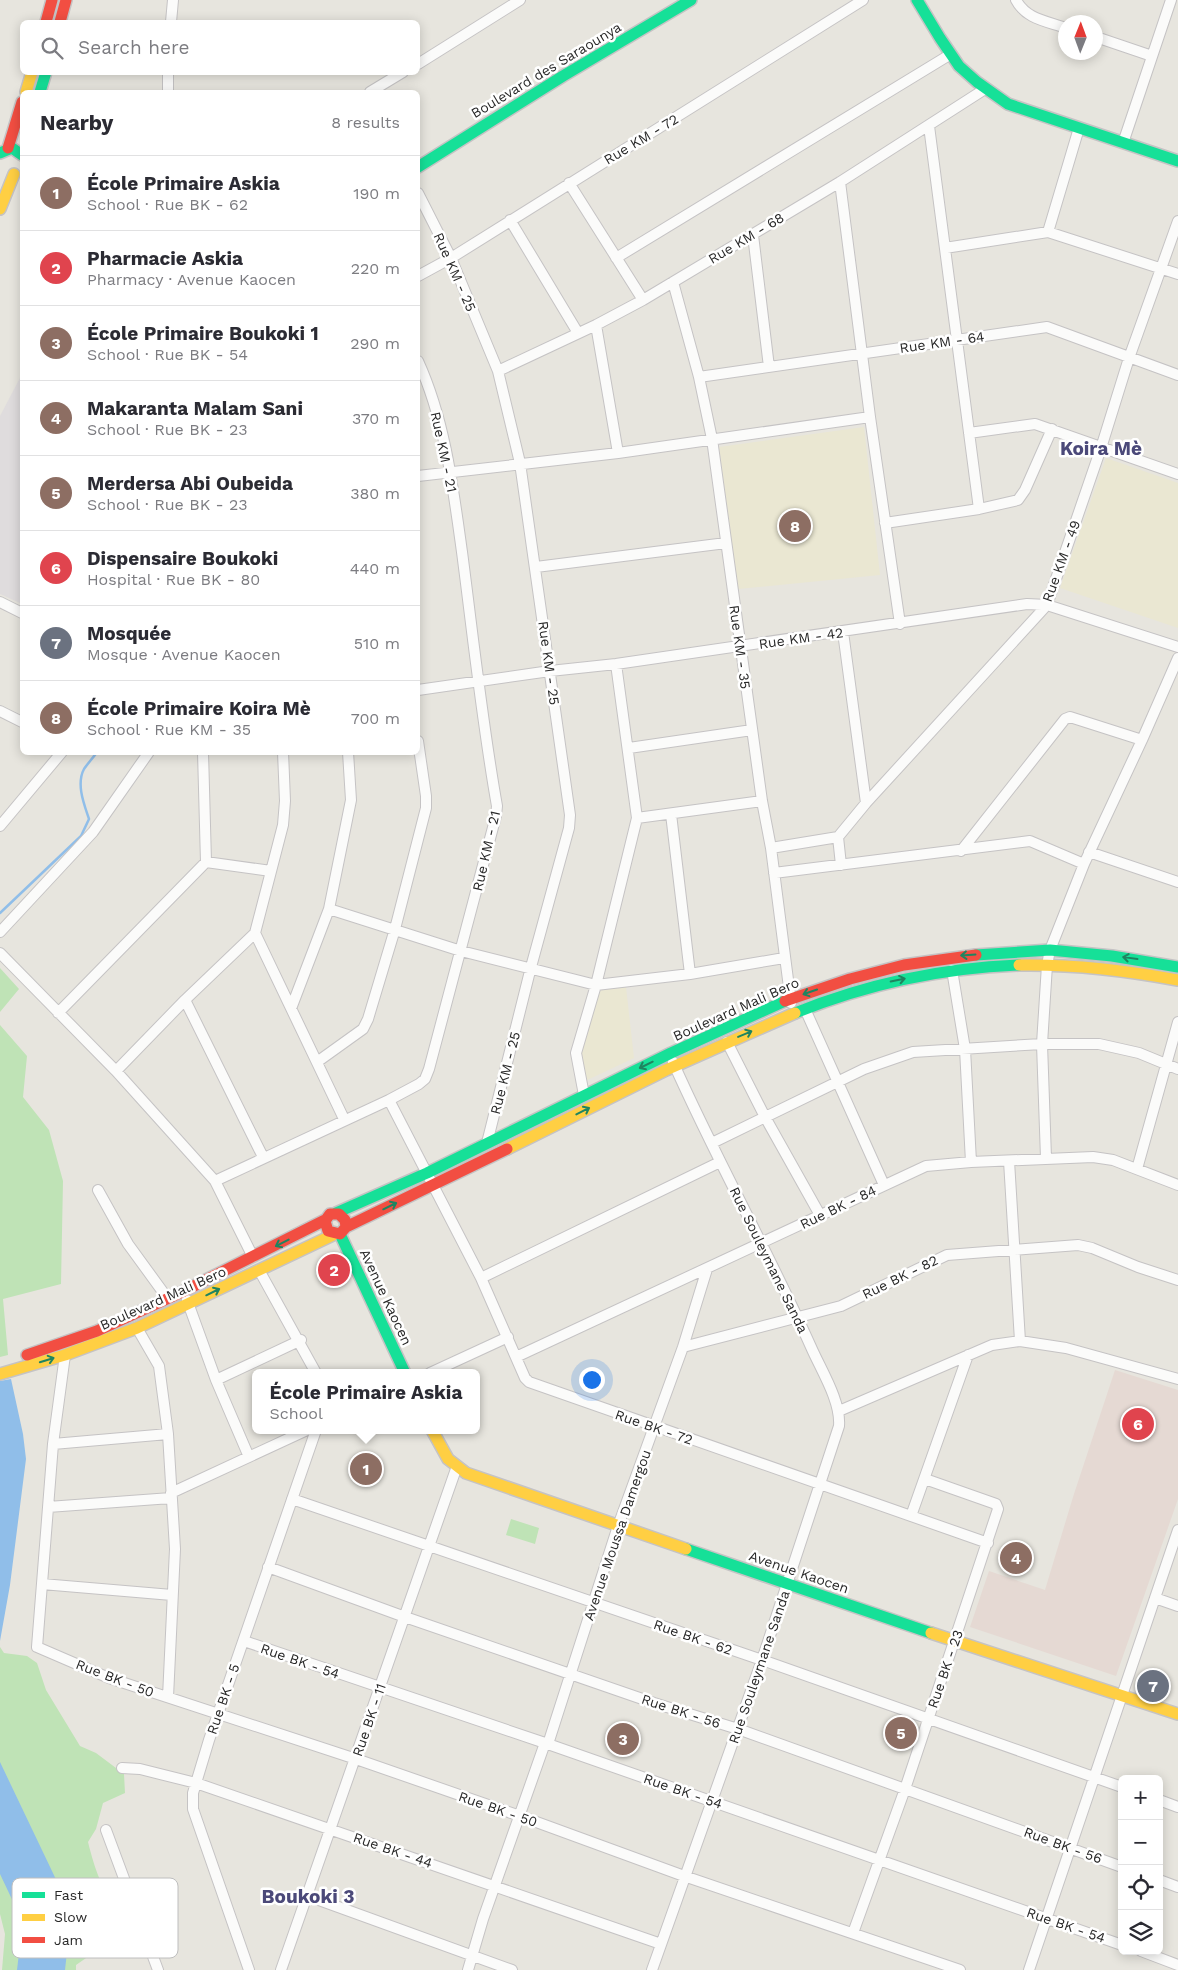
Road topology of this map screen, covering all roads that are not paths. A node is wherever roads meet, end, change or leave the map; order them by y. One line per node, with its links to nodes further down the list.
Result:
1 (52, 0): 10 (main road)
2 (66, 0): 11 (main road)
3 (172, 0): 12 (street)
4 (520, 0): 17 (street)
5 (691, 0): 34 (main road, Boulevard des Saraounya)
6 (863, 0): 38 (street, Rue KM - 72)
7 (917, 0): 15 (main road)
8 (1016, 0): 13 (street)
9 (1171, 0): 16 (street)
10 (47, 20)
11 (61, 20)
12 (171, 20)
13 (1058, 25)
14 (1103, 39): 16 (street)
15 (951, 54): 22 (main road); 47 (street)
16 (1152, 56): 30 (street)
17 (420, 63)
18 (31, 75): 23 (main road)
19 (45, 75): 24 (main road)
20 (168, 75): 25 (street)
21 (399, 75): 26 (street)
22 (985, 89): 28 (street, Rue KM - 68); 29 (main road)
23 (27, 90)
24 (41, 90)
25 (168, 90)
26 (381, 90)
27 (20, 107): 31 (main road)
28 (929, 126): 37 (street, Rue KM - 68); 45 (street)
29 (1079, 128): 30 (main road); 43 (street)
30 (1123, 142): 33 (main road)
31 (3, 150): 32 (main road)
32 (20, 152)
33 (1178, 161)
34 (420, 166)
35 (2, 172): 36 (main road)
36 (19, 172): 40 (main road)
37 (840, 182): 44 (street, Rue KM - 68); 56 (street)
38 (569, 183): 41 (street, Rue KM - 72); 47 (street)
39 (420, 197): 46 (street, Rue KM - 25)
40 (0, 209)
41 (510, 220): 46 (street, Rue KM - 72); 54 (street)
42 (1178, 221): 48 (street, Rue KM - 49)
43 (1048, 232): 45 (street); 48 (street)
44 (753, 234): 51 (street, Rue KM - 68); 59 (street)
45 (945, 248): 55 (street)
46 (451, 258): 50 (street, Rue KM - 72); 60 (street, Rue KM - 25)
47 (616, 258): 52 (street)
48 (1161, 268): 49 (street); 57 (street, Rue KM - 49)
49 (1178, 274)
50 (420, 275)
51 (673, 282): 52 (street, Rue KM - 68); 62 (street, Rue KM - 35)
52 (643, 300): 53 (street, Rue KM - 68)
53 (596, 325): 54 (street, Rue KM - 68); 68 (street)
54 (578, 333): 60 (street, Rue KM - 68)
55 (957, 342): 56 (street, Rue KM - 64); 57 (street, Rue KM - 64); 65 (street)
56 (862, 353): 59 (street, Rue KM - 64); 63 (street)
57 (1130, 358): 61 (street, Rue KM - 64); 67 (street, Rue KM - 49)
58 (420, 366): 70 (street, Rue KM - 21)
59 (769, 367): 62 (street, Rue KM - 64)
60 (498, 371): 69 (street, Rue KM - 25)
61 (1178, 375)
62 (699, 377): 66 (street, Rue KM - 35)
63 (870, 417): 66 (street); 74 (street)
64 (1052, 429): 65 (street); 67 (street); 73 (street)
65 (969, 433): 73 (street)
66 (712, 439): 68 (street); 75 (street, Rue KM - 35)
67 (1101, 448): 71 (street); 78 (street, Rue KM - 49)
68 (618, 453): 69 (street)
69 (520, 463): 70 (street); 76 (street, Rue KM - 25)
70 (451, 472): 72 (street); 87 (street, Rue KM - 21)
71 (1178, 474)
72 (420, 476)
73 (979, 509): 74 (street)
74 (885, 523): 80 (street)
75 (726, 543): 76 (street); 82 (street, Rue KM - 35)
76 (536, 567): 86 (street, Rue KM - 25)
77 (0, 602): 79 (street)
78 (1047, 604): 80 (street, Rue KM - 42); 83 (street, Rue KM - 42); 101 (street, Rue KM - 49)
79 (20, 613)
80 (900, 624): 81 (street, Rue KM - 42)
81 (843, 632): 82 (street, Rue KM - 42); 101 (street)
82 (740, 646): 85 (street, Rue KM - 42); 91 (street, Rue KM - 35)
83 (1178, 647)
84 (1178, 658): 92 (street)
85 (616, 664): 86 (street, Rue KM - 42); 93 (street)
86 (550, 671): 87 (street, Rue KM - 42); 124 (street, Rue KM - 25)
87 (480, 680): 88 (street, Rue KM - 42); 120 (street, Rue KM - 21)
88 (420, 690)
89 (0, 711): 90 (street)
90 (20, 721)
91 (752, 730): 93 (street); 100 (street, Rue KM - 35)
92 (1142, 740): 107 (street); 108 (street)
93 (629, 748): 103 (street)
94 (59, 755): 104 (street)
95 (146, 755): 117 (street)
96 (204, 755): 109 (street)
97 (283, 755): 112 (street)
98 (348, 755): 115 (street)
99 (420, 755): 116 (street)
100 (762, 801): 102 (street); 106 (street, Rue KM - 35)
101 (866, 803): 105 (street, Rue KM - 49)
102 (671, 814): 103 (street); 127 (street)
103 (638, 818): 129 (street)
104 (2, 822)
105 (838, 837): 106 (street); 111 (street)
106 (771, 848): 113 (street, Rue KM - 35)
107 (961, 851): 110 (street); 111 (street)
108 (1089, 852): 110 (street); 114 (street)
109 (206, 862): 112 (street); 134 (street)
110 (1084, 864): 119 (street)
111 (842, 865): 113 (street)
112 (272, 870): 118 (street)
113 (774, 873): 122 (street, Rue KM - 35)
114 (1178, 882)
115 (329, 909): 116 (street); 132 (street)
116 (395, 928): 120 (street); 141 (street)
117 (0, 932)
118 (255, 933): 131 (street); 132 (street)
119 (1050, 950): 123 (street); 125 (main road, Boulevard Mali Bero, one-way to 119); 130 (main road, Boulevard Mali Bero, one-way to 130)
120 (461, 951): 124 (street); 148 (street, Rue KM - 21)
121 (0, 953): 134 (street)
122 (784, 958): 127 (street); 130 (street, Rue KM - 35)
123 (1047, 965): 126 (main road, Boulevard Mali Bero); 128 (main road, Boulevard Mali Bero); 138 (street)
124 (531, 967): 129 (street); 155 (street, Rue KM - 25)
125 (1178, 967)
126 (952, 970): 133 (main road, Boulevard Mali Bero, one-way to 126); 139 (street)
127 (690, 974): 129 (street)
128 (1178, 980)
129 (596, 985): 147 (street)
130 (790, 999): 135 (street, Rue KM - 35); 140 (main road, Boulevard Mali Bero)
131 (185, 1000): 145 (street); 157 (street)
132 (292, 1006): 141 (street)
133 (805, 1009): 135 (main road, Boulevard Mali Bero); 146 (street)
134 (58, 1013): 145 (street)
135 (793, 1014): 137 (main road, Boulevard Mali Bero, one-way to 135)
136 (1178, 1022): 142 (street)
137 (727, 1042): 143 (main road, Boulevard Mali Bero); 150 (street)
138 (1042, 1044): 139 (street); 142 (street); 158 (street)
139 (966, 1050): 146 (street); 161 (street)
140 (670, 1054): 143 (street, Rue Souleymane Sanda); 147 (main road, Boulevard Mali Bero, one-way to 147)
141 (317, 1062): 151 (street)
142 (1166, 1064): 144 (street); 162 (street)
143 (675, 1065): 153 (main road, Boulevard Mali Bero, one-way to 143); 156 (street, Rue Souleymane Sanda)
144 (1178, 1068)
145 (116, 1070): 164 (street)
146 (838, 1081): 150 (street); 167 (street)
147 (584, 1095): 149 (main road, Boulevard Mali Bero)
148 (389, 1100): 151 (street, Rue KM - 21); 163 (street, Rue BK - 72)
149 (549, 1114): 152 (main road, Boulevard Mali Bero); 153 (main road)
150 (765, 1117): 156 (street); 170 (street)
151 (344, 1119): 157 (street, Rue KM - 21)
152 (527, 1124): 154 (main road); 155 (main road, Boulevard Mali Bero)
153 (554, 1126): 154 (main road, Boulevard Mali Bero)
154 (534, 1135): 165 (main road, Boulevard Mali Bero)
155 (487, 1143): 163 (main road, Boulevard Mali Bero)
156 (712, 1143): 160 (street, Rue Souleymane Sanda)
157 (264, 1157): 164 (street, Rue KM - 21)
158 (1046, 1158): 159 (street, Rue BK - 84); 162 (street, Rue BK - 84)
159 (1009, 1161): 161 (street, Rue BK - 84); 174 (street)
160 (720, 1162): 173 (street, Rue Souleymane Sanda); 178 (street)
161 (971, 1162): 167 (street, Rue BK - 84)
162 (1137, 1169): 166 (street, Rue BK - 84)
163 (427, 1173): 165 (street, Rue BK - 72); 169 (main road, Boulevard Mali Bero)
164 (215, 1181): 175 (street)
165 (434, 1184): 172 (main road, Boulevard Mali Bero, one-way to 165); 178 (street, Rue BK - 72)
166 (1178, 1184)
167 (884, 1185): 170 (street, Rue BK - 84)
168 (98, 1190): 181 (street)
169 (336, 1214): 171 (main road, Boulevard Mali Bero); 172 (main road)
170 (820, 1215): 173 (street, Rue BK - 84)
171 (325, 1220): 172 (main road); 175 (main road, Boulevard Mali Bero, one-way to 175)
172 (340, 1232): 177 (main road, Boulevard Mali Bero); 194 (main road, Avenue Kaocen)
173 (761, 1244): 176 (street, Rue BK - 84); 183 (street, Rue Souleymane Sanda)
174 (1014, 1248): 179 (street, Rue BK - 82); 183 (street, Rue BK - 82); 187 (street)
175 (253, 1257): 180 (main road, Boulevard Mali Bero)
176 (707, 1269): 188 (street, Avenue Moussa Damergou); 191 (street, Rue BK - 84)
177 (258, 1270): 182 (main road, Boulevard Mali Bero, one-way to 177); 186 (street)
178 (481, 1278): 185 (street, Rue BK - 72)
179 (1178, 1280)
180 (182, 1292): 181 (main road, Boulevard Mali Bero); 182 (street)
181 (168, 1299): 192 (main road, Boulevard Mali Bero)
182 (189, 1304): 184 (main road, Boulevard Mali Bero); 198 (street)
183 (798, 1318): 188 (street, Rue BK - 82); 199 (street, Rue Souleymane Sanda)
184 (138, 1328): 189 (main road, Boulevard Mali Bero); 201 (street)
185 (508, 1337): 191 (street, Rue BK - 72); 195 (street)
186 (300, 1341): 193 (street); 198 (street)
187 (1020, 1341): 190 (street); 197 (street)
188 (683, 1347): 200 (street, Avenue Moussa Damergou)
189 (65, 1355): 196 (main road, Boulevard Mali Bero, one-way to 189); 205 (street)
190 (968, 1355): 199 (street); 208 (street)
191 (516, 1357): 200 (street, Rue BK - 72)
192 (0, 1364)
193 (314, 1369)
194 (403, 1369)
195 (439, 1369)
196 (0, 1374)
197 (1178, 1379)
198 (216, 1380): 206 (street)
199 (839, 1410): 209 (street, Rue Souleymane Sanda)
200 (654, 1427): 209 (street, Rue BK - 72); 214 (street, Avenue Moussa Damergou)
201 (168, 1434): 205 (street); 210 (street)
202 (298, 1434): 206 (street)
203 (315, 1434): 211 (street, Rue BK - 5)
204 (434, 1434): 207 (main road)
205 (53, 1444): 212 (street)
206 (249, 1457): 210 (street)
207 (456, 1469): 214 (main road, Avenue Kaocen); 217 (street, Rue BK - 11)
208 (925, 1479): 213 (street); 216 (street, Rue BK - 23)
209 (820, 1485): 213 (street, Rue BK - 72); 220 (street, Rue Souleymane Sanda)
210 (171, 1495): 212 (street); 221 (street)
211 (292, 1499): 217 (street, Rue BK - 62); 218 (street, Rue BK - 5)
212 (48, 1507): 219 (street)
213 (911, 1516): 216 (street, Rue BK - 72)
214 (618, 1526): 220 (main road, Avenue Kaocen); 223 (street, Avenue Moussa Damergou)
215 (1178, 1530): 222 (street)
216 (988, 1543): 227 (street, Rue BK - 23)
217 (430, 1546): 223 (street, Rue BK - 62); 225 (street, Rue BK - 11)
218 (268, 1567): 225 (street, Rue BK - 56); 226 (street, Rue BK - 5)
219 (42, 1584): 221 (street); 232 (street, Rue BK - 50)
220 (788, 1584): 227 (main road, Avenue Kaocen); 228 (street, Rue Souleymane Sanda)
221 (172, 1595): 232 (street)
222 (1155, 1598): 224 (street); 231 (street)
223 (593, 1604): 228 (street, Rue BK - 62); 229 (street, Avenue Moussa Damergou)
224 (1178, 1606)
225 (405, 1617): 229 (street, Rue BK - 56); 230 (street, Rue BK - 11)
226 (244, 1641): 230 (street, Rue BK - 54); 234 (street, Rue BK - 5)
227 (955, 1641): 231 (main road, Avenue Kaocen); 235 (street, Rue BK - 23)
228 (762, 1660): 235 (street, Rue BK - 62); 236 (street, Rue Souleymane Sanda)
229 (571, 1674): 236 (street, Rue BK - 56); 237 (street, Avenue Moussa Damergou)
230 (380, 1688): 237 (street, Rue BK - 54); 238 (street, Rue BK - 11)
231 (1122, 1694): 233 (main road, Avenue Kaocen); 240 (street)
232 (168, 1698): 234 (street, Rue BK - 50)
233 (1178, 1714)
234 (218, 1715): 238 (street, Rue BK - 50); 241 (street, Rue BK - 5)
235 (928, 1719): 240 (street, Rue BK - 62); 243 (street, Rue BK - 23)
236 (738, 1729): 243 (street, Rue BK - 56); 244 (street, Rue Souleymane Sanda)
237 (546, 1744): 244 (street, Rue BK - 54); 247 (street, Avenue Moussa Damergou)
238 (356, 1759): 247 (street, Rue BK - 50); 248 (street, Rue BK - 11)
239 (122, 1768): 241 (street, Rue BK - 44)
240 (1095, 1777): 242 (street, Rue BK - 62); 250 (street)
241 (196, 1783): 248 (street, Rue BK - 44); 268 (street, Rue BK - 5)
242 (1118, 1786)
243 (905, 1788): 250 (street, Rue BK - 56); 251 (street, Rue BK - 23)
244 (711, 1800): 251 (street, Rue BK - 54); 253 (street, Rue Souleymane Sanda)
245 (1163, 1801): 246 (street)
246 (1178, 1807)
247 (520, 1816): 253 (street, Rue BK - 50); 256 (street, Avenue Moussa Damergou)
248 (331, 1829): 256 (street, Rue BK - 44); 258 (street, Rue BK - 11)
249 (106, 1830): 254 (street)
250 (1071, 1848): 252 (street, Rue BK - 56); 259 (street)
251 (880, 1860): 259 (street, Rue BK - 54); 260 (street, Rue BK - 23)
252 (1119, 1865)
253 (684, 1876): 260 (street, Rue BK - 50); 262 (street, Rue Souleymane Sanda)
254 (124, 1878)
255 (1163, 1881): 257 (street)
256 (494, 1885): 262 (street, Rue BK - 44); 264 (street, Avenue Moussa Damergou)
257 (1178, 1887)
258 (308, 1896): 264 (street); 269 (street, Rue BK - 11)
259 (1048, 1919): 261 (street, Rue BK - 54); 274 (street)
260 (853, 1933): 273 (street, Rue BK - 50)
261 (1118, 1943)
262 (661, 1944): 272 (street, Rue Souleymane Sanda)
263 (1151, 1955): 266 (street)
264 (473, 1956): 270 (street, Avenue Moussa Damergou); 271 (street)
265 (154, 1958): 267 (street)
266 (1178, 1965)
267 (158, 1970)
268 (249, 1970)
269 (281, 1970)
270 (468, 1970)
271 (512, 1970)
272 (652, 1970)
273 (960, 1970)
274 (1029, 1970)

